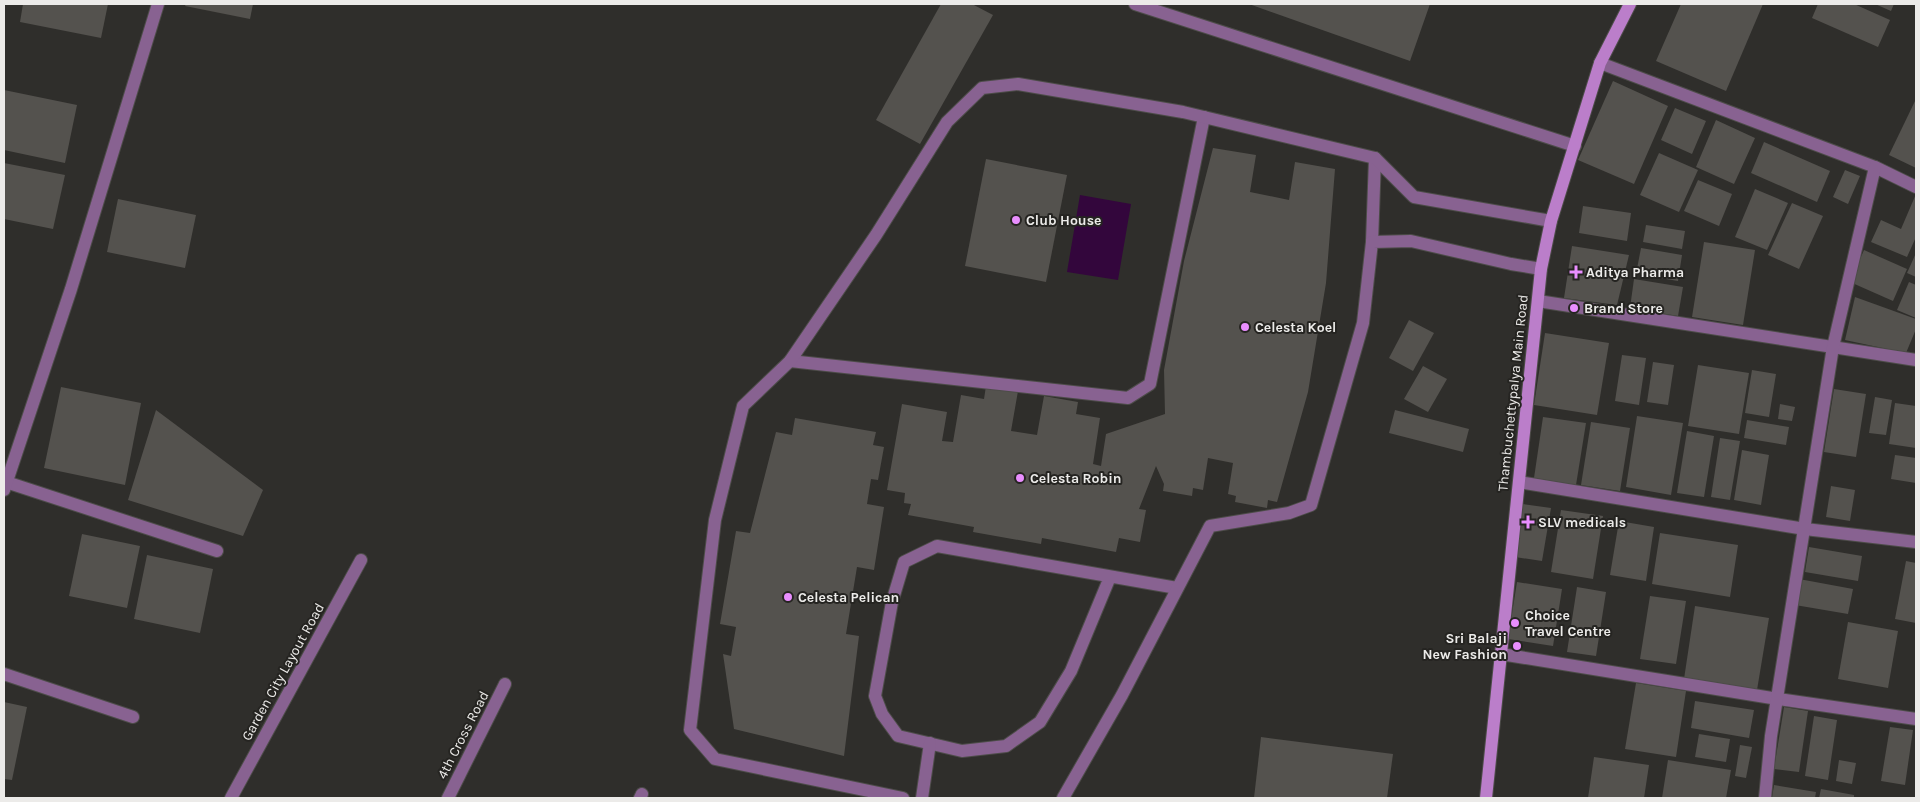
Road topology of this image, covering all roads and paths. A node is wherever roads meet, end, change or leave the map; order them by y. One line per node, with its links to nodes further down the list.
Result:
1 (158, 4): 18 (street)
2 (1135, 4): 6 (street)
3 (1630, 4): 4 (main road, Thambuchettypalya Main Road)
4 (1600, 64): 6 (main road, Thambuchettypalya Main Road); 8 (street)
5 (1204, 117): 7 (street); 16 (street); 16 (street)
6 (1575, 146): 10 (main road, Thambuchettypalya Main Road)
7 (1375, 158): 10 (street); 11 (street)
8 (1875, 167): 9 (street); 14 (street)
9 (1916, 188)
10 (1551, 221): 12 (main road, Thambuchettypalya Main Road)
11 (1372, 242): 12 (street); 24 (street)
12 (1541, 269): 13 (main road, Thambuchettypalya Main Road)
13 (1538, 301): 14 (street); 17 (main road, Thambuchettypalya Main Road)
14 (1833, 348): 15 (street); 19 (street)
15 (1916, 360)
16 (790, 361): 34 (street)
17 (1519, 482): 19 (street); 25 (main road, Thambuchettypalya Main Road)
18 (5, 486): 21 (street)
19 (1805, 529): 20 (street); 28 (street)
20 (1916, 542)
21 (217, 552)
22 (361, 560): 32 (street, Garden City Layout Road)
23 (1110, 577): 24 (street); 31 (street); 31 (street)
24 (1177, 588): 36 (street)
25 (1501, 654): 28 (street); 37 (main road, Thambuchettypalya Main Road)
26 (4, 674): 29 (street)
27 (505, 684): 33 (street, 4th Cross Road)
28 (1778, 699): 30 (street); 38 (street)
29 (132, 717)
30 (1916, 719)
31 (930, 743): 35 (street)
32 (231, 798)
33 (448, 798)
34 (903, 798)
35 (922, 798)
36 (1063, 798)
37 (1486, 798)
38 (1765, 798)

